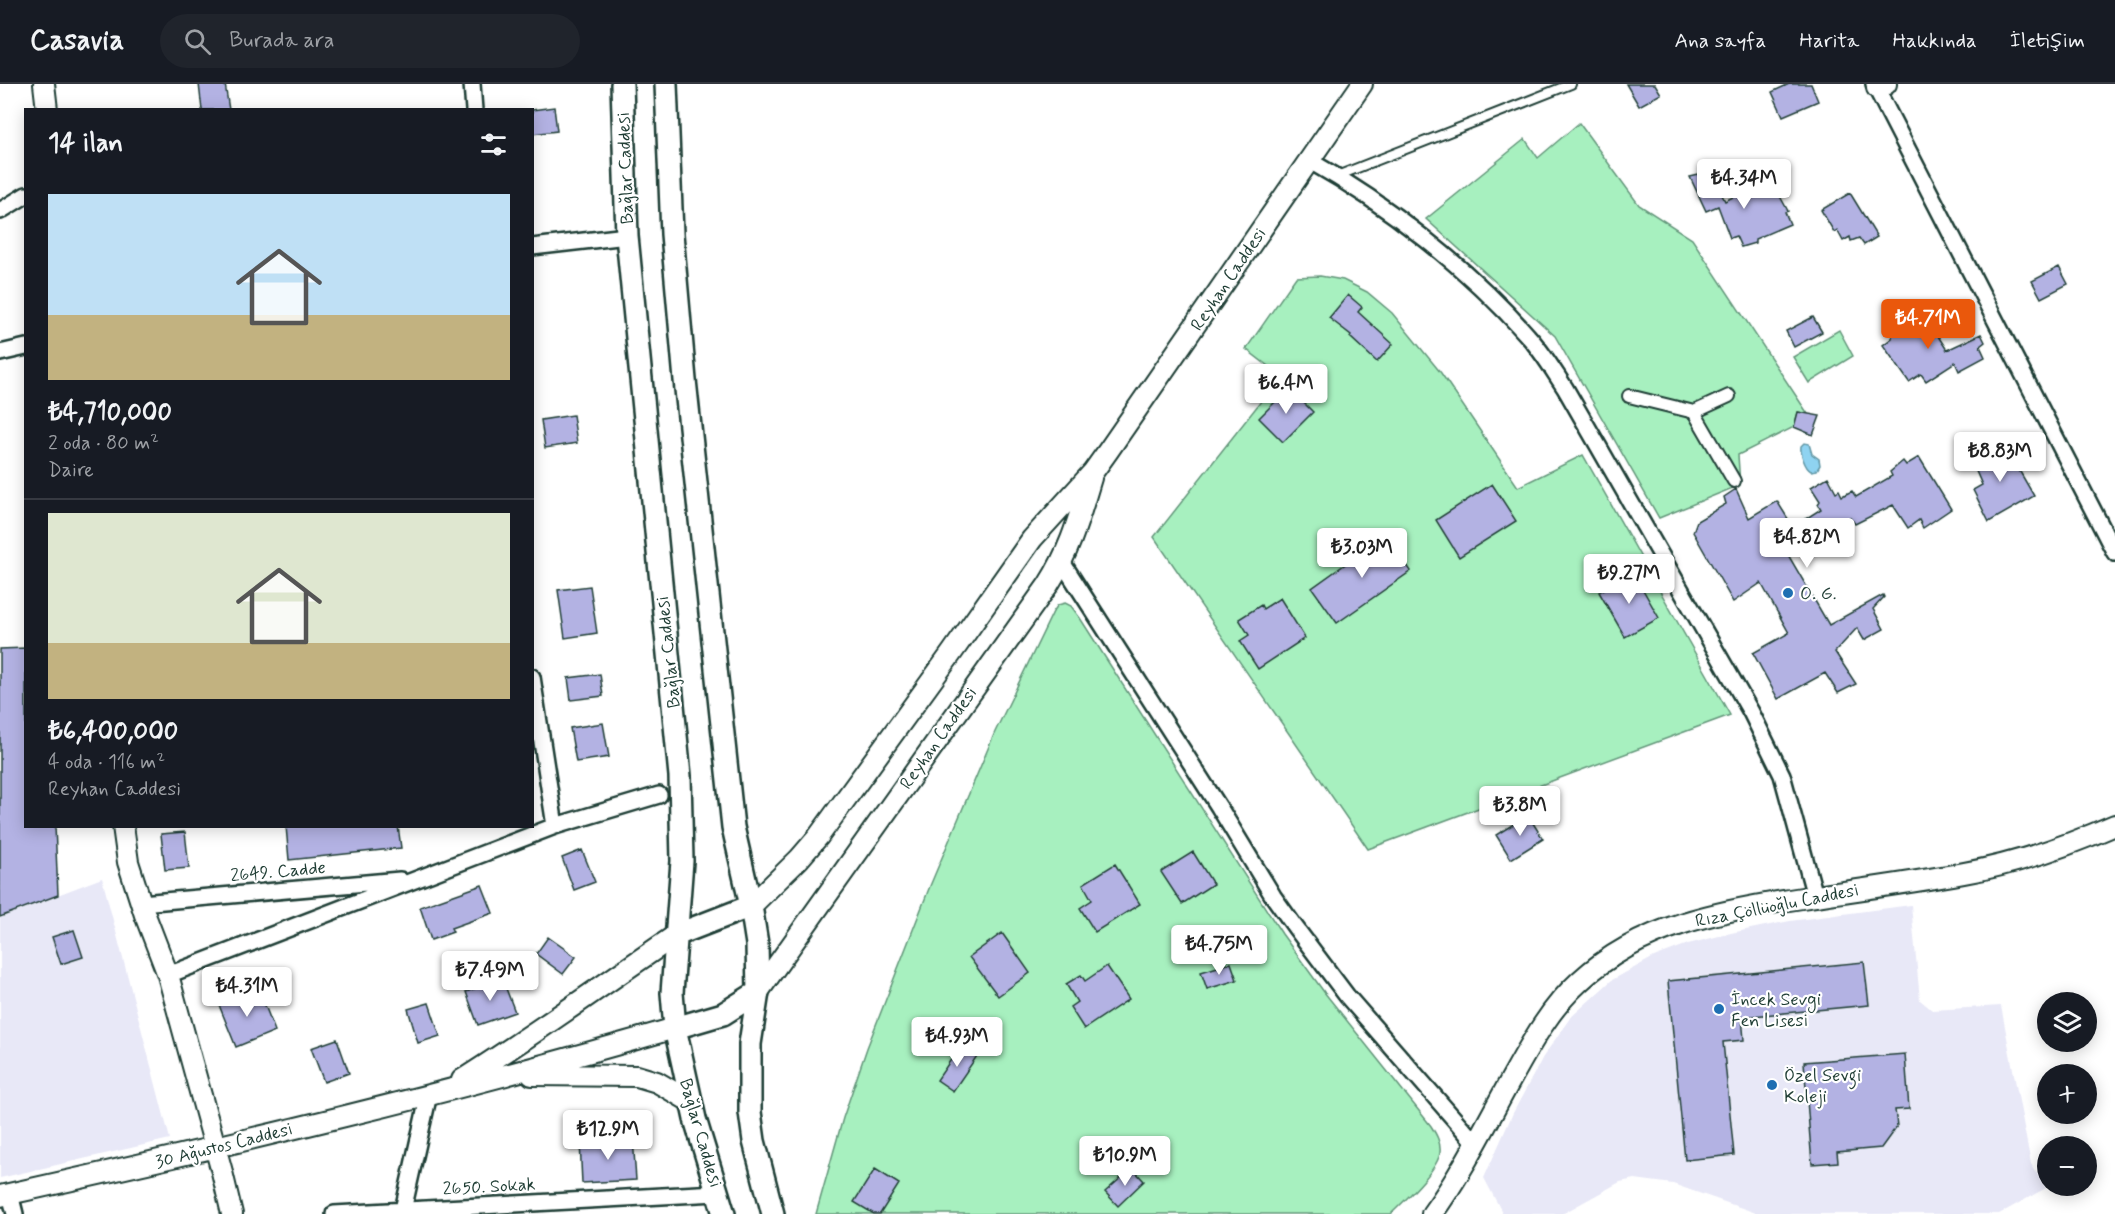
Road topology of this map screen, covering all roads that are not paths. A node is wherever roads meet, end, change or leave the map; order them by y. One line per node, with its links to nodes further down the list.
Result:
1 (44, 84): 8 (street)
2 (472, 84): 9 (street)
3 (622, 84): 14 (main road, Bağlar Caddesi)
4 (666, 84): 33 (main road)
5 (1362, 84): 10 (street, Reyhan Caddesi)
6 (1571, 84): 11 (lane)
7 (1879, 85): 23 (street)
8 (47, 108)
9 (474, 108)
10 (1310, 161): 11 (street); 21 (street, Reyhan Caddesi)
11 (1337, 177): 31 (street)
12 (24, 196): 13 (street)
13 (0, 211)
14 (627, 236): 15 (street); 34 (main road, Bağlar Caddesi)
15 (534, 247)
16 (24, 347): 17 (street)
17 (0, 353)
18 (1629, 396): 20 (street)
19 (1729, 396): 20 (street)
20 (1694, 412): 22 (street)
21 (1093, 472): 24 (street, Reyhan Caddesi); 33 (street, Reyhan Caddesi)
22 (1734, 481)
23 (2115, 552)
24 (1062, 562): 36 (street, Reyhan Caddesi); 41 (street)
25 (534, 690): 28 (street)
26 (659, 795): 28 (street, 2649. Cadde)
27 (2115, 825): 31 (street, Rıza Çöllüoğlu Caddesi)
28 (555, 826): 30 (street, 2649. Cadde)
29 (123, 828): 32 (street)
30 (418, 879): 32 (street, 2649. Cadde); 35 (street, 2649. Cadde)
31 (1815, 896): 41 (street, Rıza Çöllüoğlu Caddesi)
32 (141, 903): 35 (street)
33 (751, 906): 34 (main road); 36 (main road)
34 (676, 935): 37 (main road, Bağlar Caddesi); 39 (street, 30 Ağustos Caddesi)
35 (168, 975): 42 (street)
36 (758, 992): 37 (main road); 50 (main road)
37 (675, 1028): 38 (street, 30 Ağustos Caddesi); 40 (main road, Bağlar Caddesi)
38 (502, 1075): 39 (street, 30 Ağustos Caddesi); 40 (street)
39 (438, 1091): 42 (street, 30 Ağustos Caddesi); 45 (street)
40 (691, 1102): 43 (main road, Bağlar Caddesi)
41 (1476, 1144): 51 (street, Rıza Çöllüoğlu Caddesi)
42 (215, 1148): 44 (street, 30 Ağustos Caddesi); 47 (street)
43 (717, 1193): 45 (street, 2650. Sokak); 49 (main road, Bağlar Caddesi)
44 (5, 1195): 46 (street)
45 (403, 1210): 48 (street, 2650. Sokak)
46 (15, 1214)
47 (231, 1214)
48 (334, 1214)
49 (723, 1214)
50 (773, 1214)
51 (1432, 1214)

